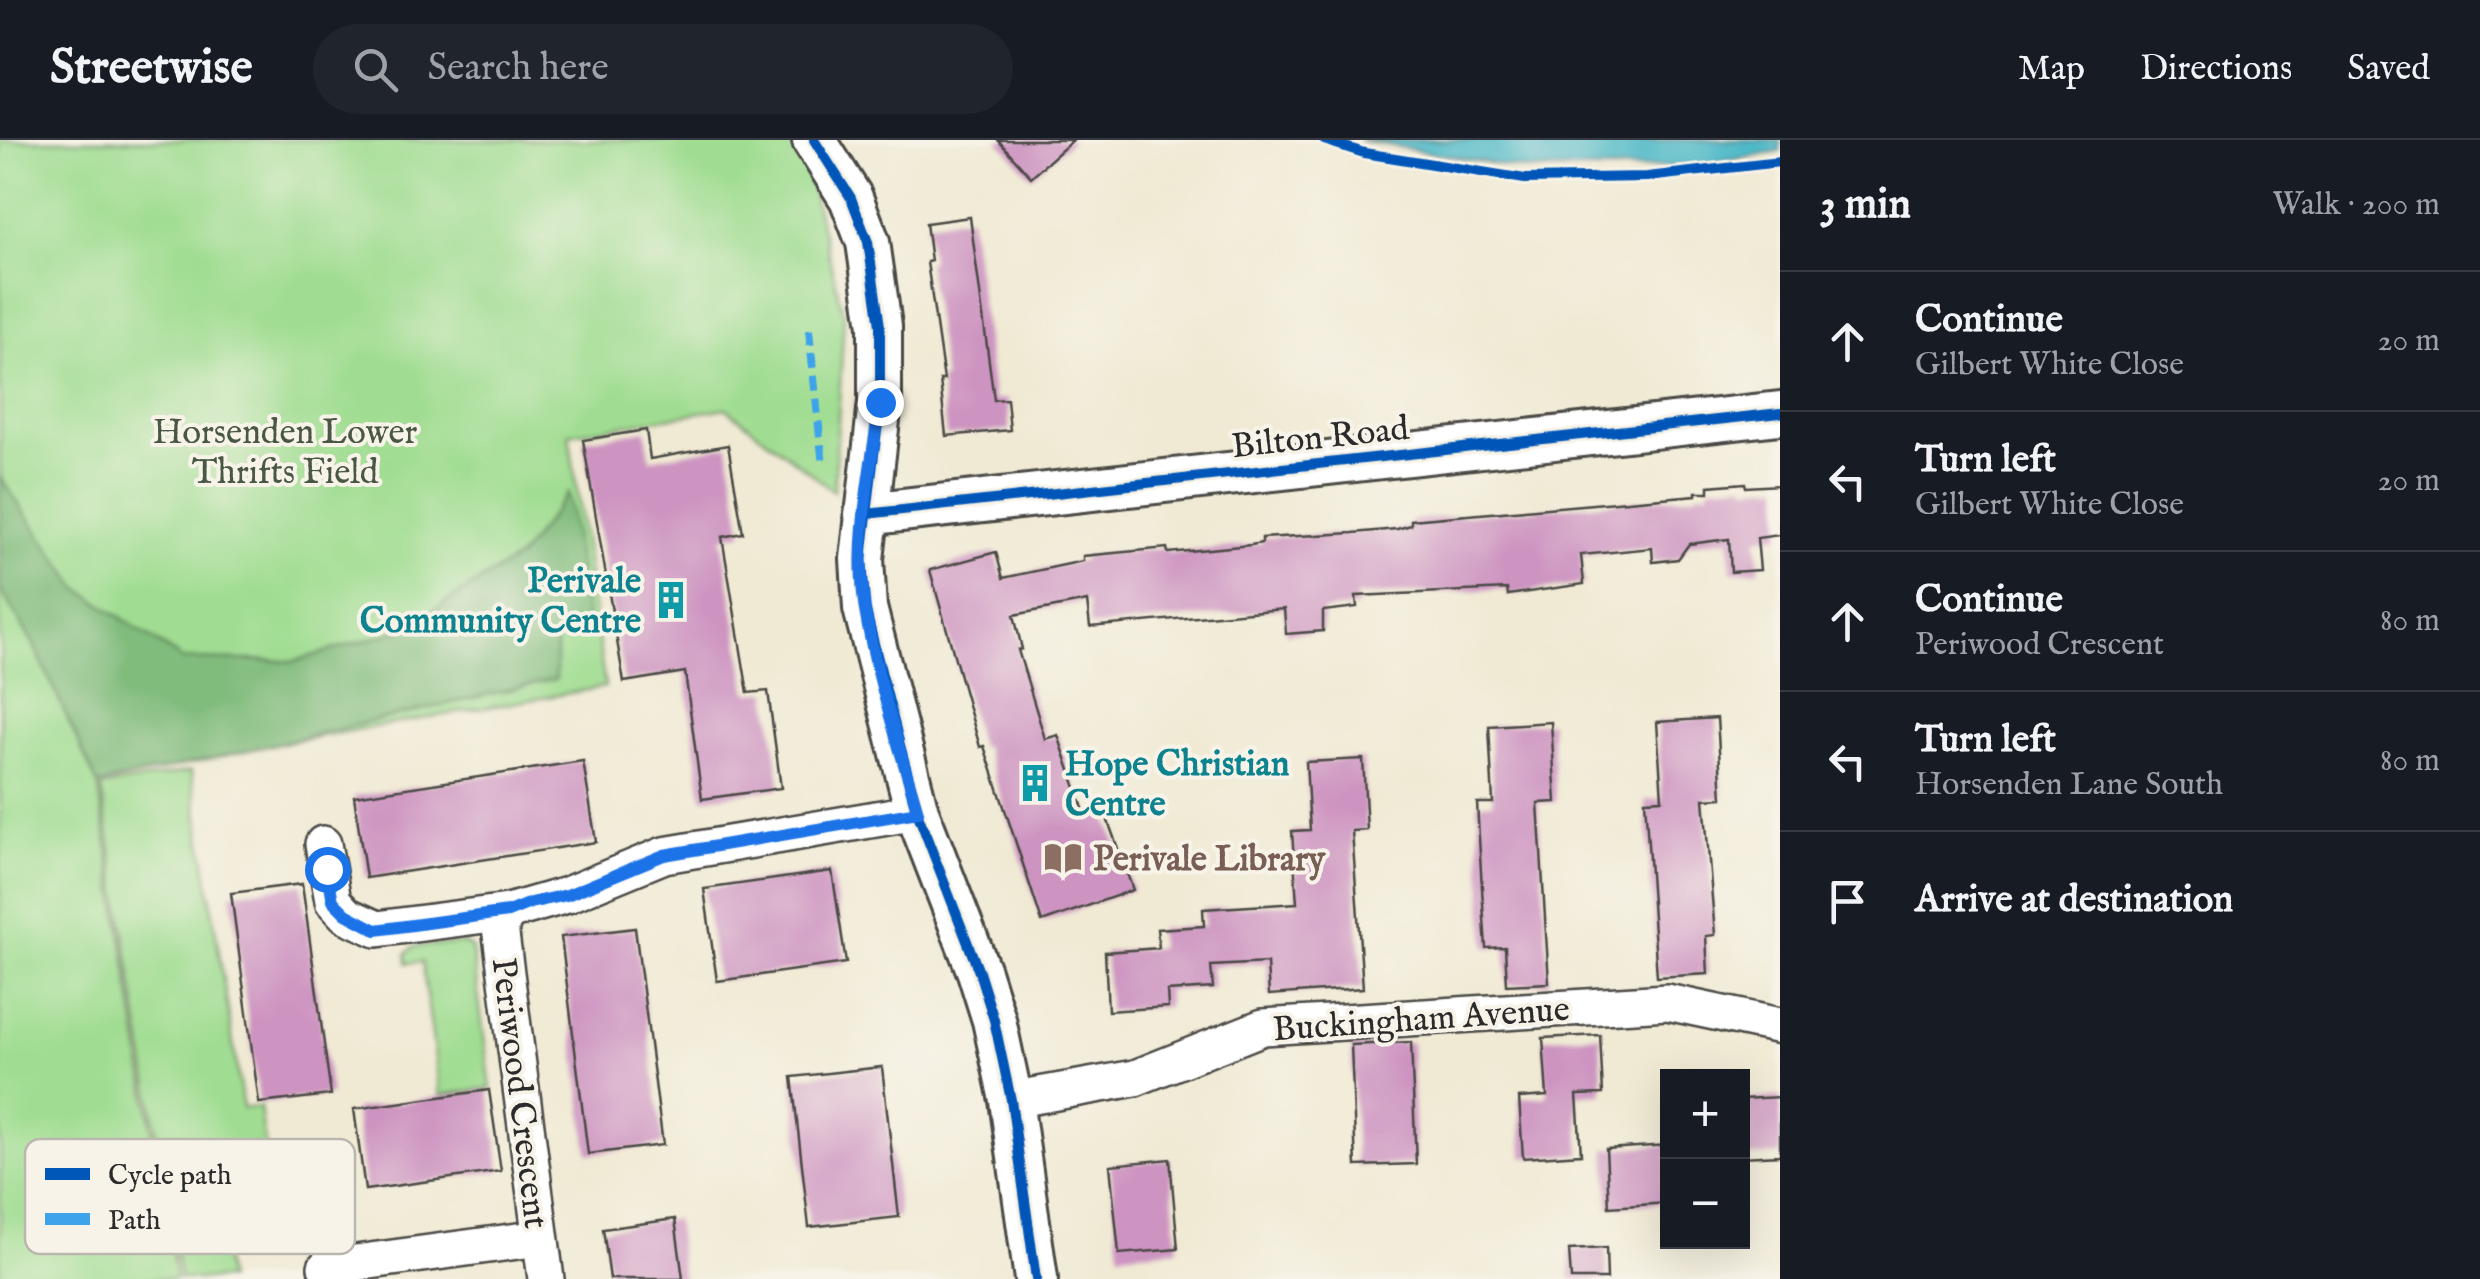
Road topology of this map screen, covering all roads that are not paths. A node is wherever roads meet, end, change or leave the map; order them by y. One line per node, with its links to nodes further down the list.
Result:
1 (814, 140): 3 (street)
2 (1780, 412): 3 (street, Bilton Road)
3 (866, 514): 4 (street)
4 (918, 812): 6 (street, Periwood Crescent); 8 (street)
5 (324, 844): 6 (street)
6 (508, 912): 9 (street, Periwood Crescent)
7 (1780, 1026): 8 (street, Buckingham Avenue)
8 (1011, 1100): 12 (street)
9 (540, 1238): 10 (street); 11 (street, Periwood Crescent)
10 (326, 1267)
11 (546, 1279)
12 (1036, 1279)

